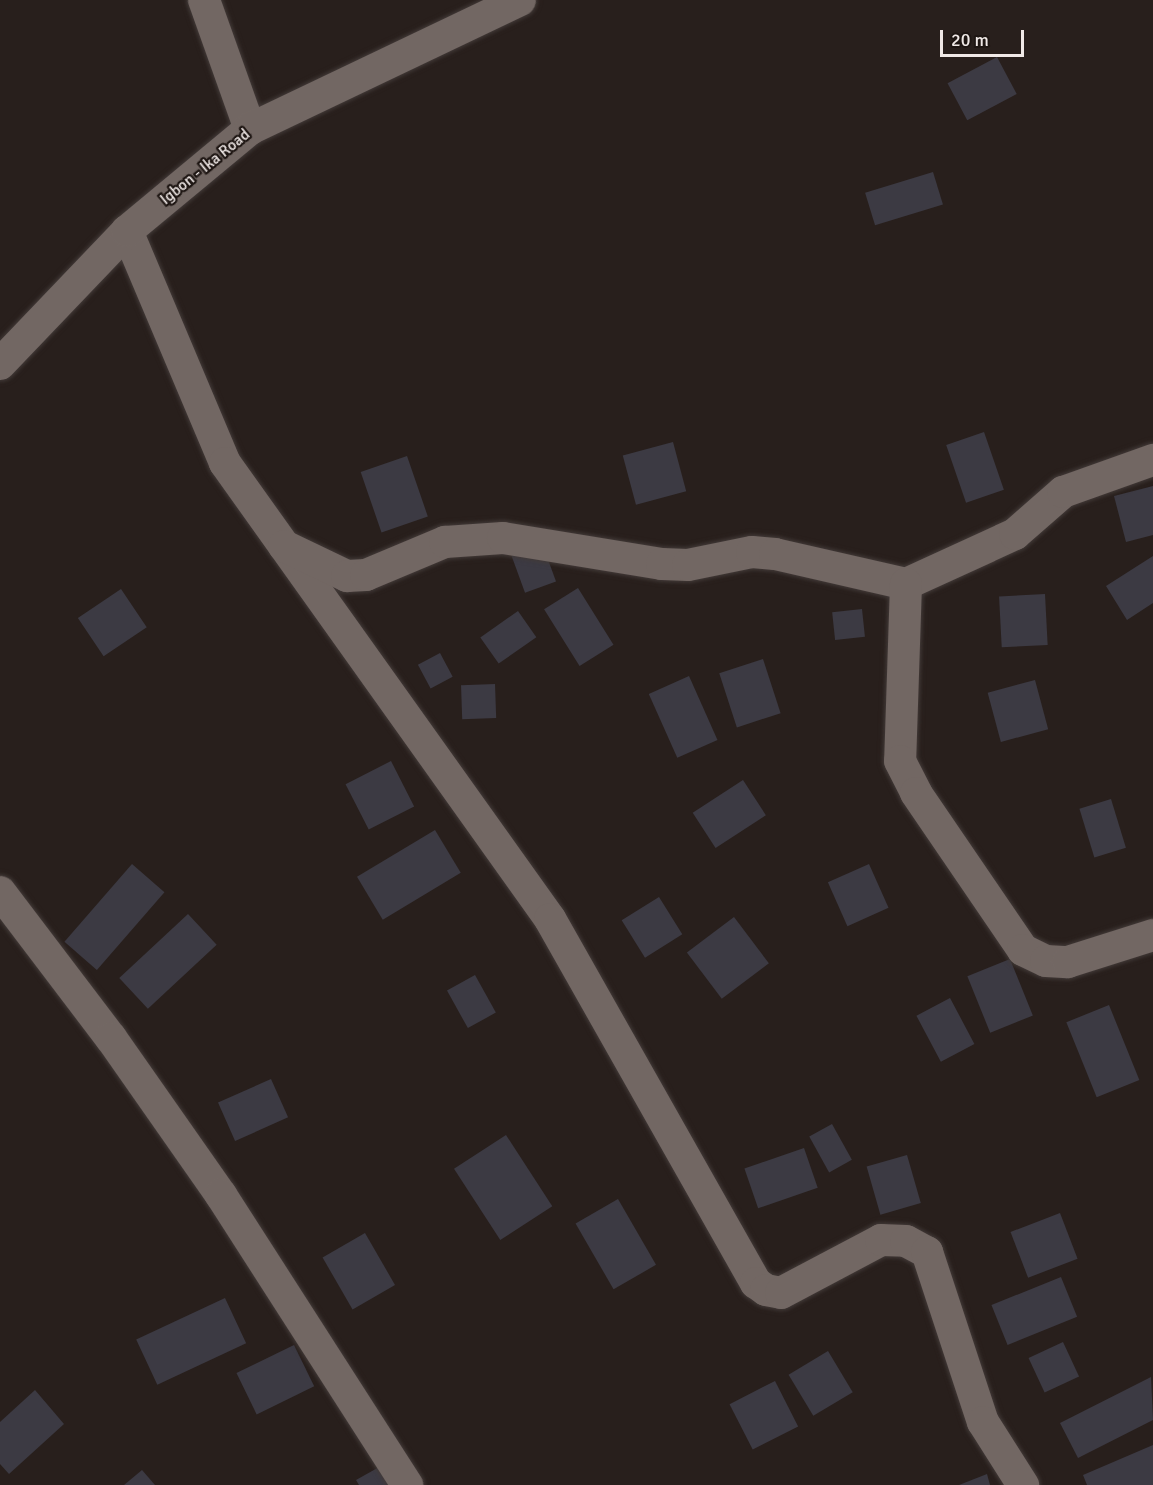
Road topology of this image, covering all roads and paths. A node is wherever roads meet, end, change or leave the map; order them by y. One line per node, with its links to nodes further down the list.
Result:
1 (204, 0): 3 (street)
2 (520, 0): 3 (street, Igbon - Ika Road)
3 (250, 129): 4 (street, Igbon - Ika Road)
4 (127, 231): 5 (street, Igbon - Ika Road); 7 (street)
5 (0, 364)
6 (1153, 460): 8 (street)
7 (280, 544): 8 (street); 12 (street)
8 (906, 584): 10 (street)
9 (0, 892): 11 (street)
10 (1153, 935)
11 (407, 1485)
12 (1023, 1485)

